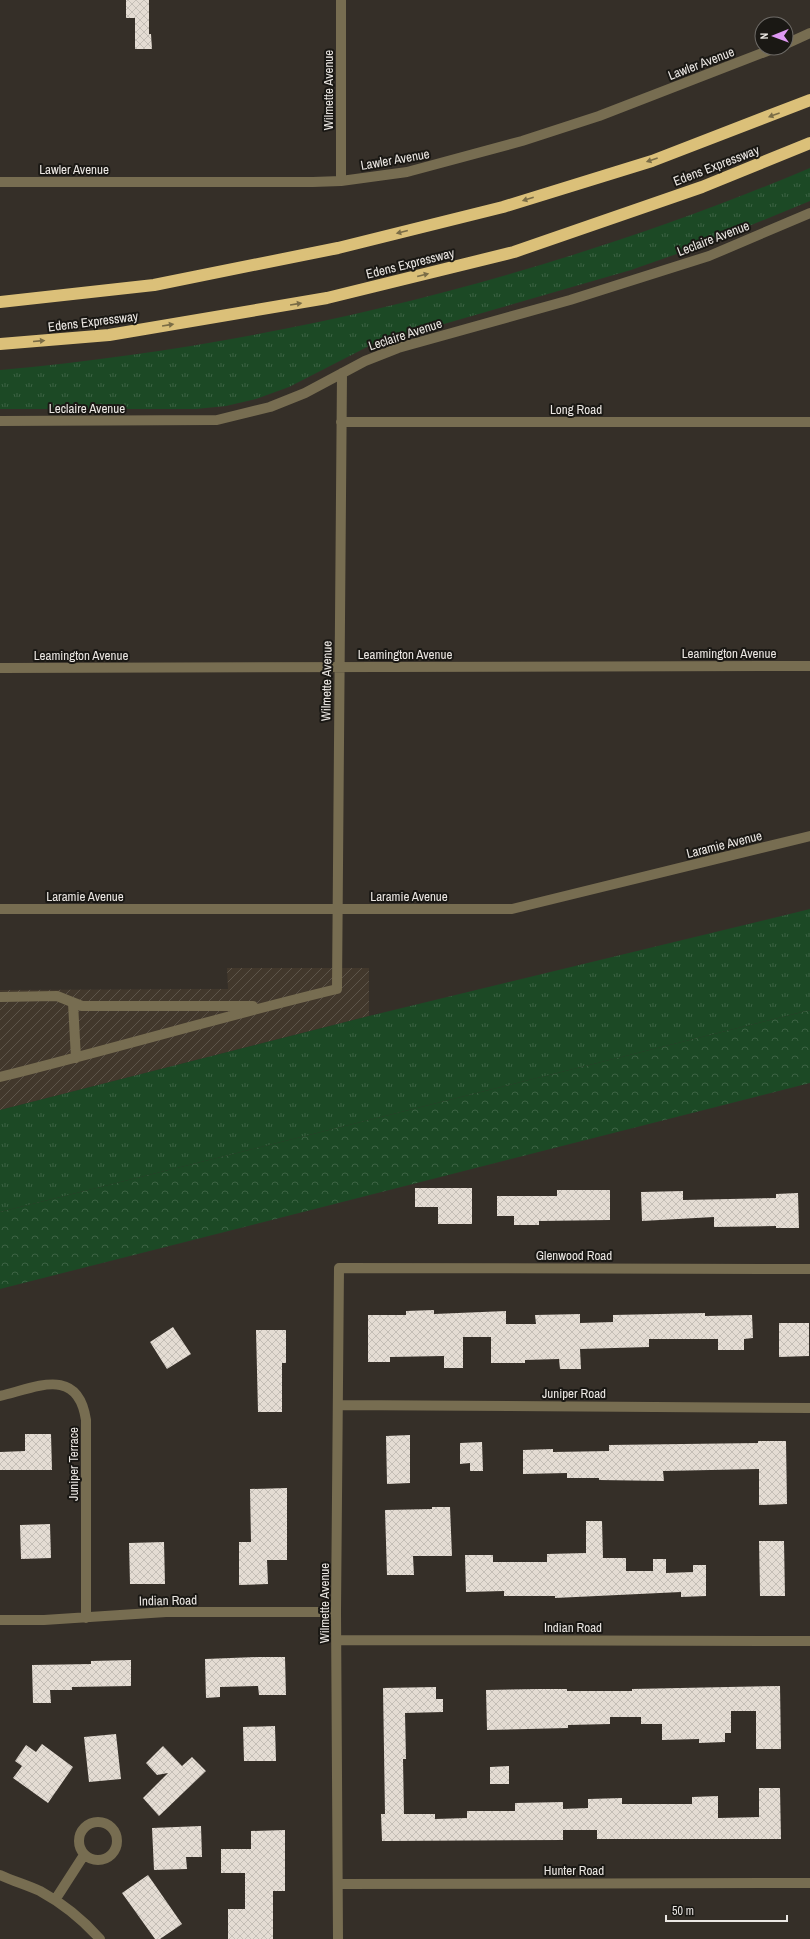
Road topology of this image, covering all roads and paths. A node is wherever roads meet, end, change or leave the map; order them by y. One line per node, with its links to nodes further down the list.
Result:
1 (341, 0): 7 (street, Wilmette Avenue)
2 (810, 33): 3 (street)
3 (794, 40)
4 (754, 56): 7 (street, Lawler Avenue)
5 (810, 100): 10 (highway, Edens Expressway, one-way to 10)
6 (810, 143): 11 (highway, Edens Expressway, one-way to 6)
7 (341, 181): 8 (street, Lawler Avenue)
8 (0, 182)
9 (810, 213): 12 (street, Leclaire Avenue)
10 (0, 302)
11 (0, 344)
12 (342, 374): 13 (street, Leclaire Avenue); 14 (street, Wilmette Avenue)
13 (0, 421)
14 (341, 422): 15 (street, Long Road); 18 (street, Wilmette Avenue)
15 (810, 422)
16 (810, 666): 18 (street, Leamington Avenue)
17 (0, 668): 18 (street, Leamington Avenue)
18 (339, 668): 20 (street, Wilmette Avenue)
19 (810, 836): 20 (street, Laramie Avenue)
20 (337, 908): 21 (street, Laramie Avenue); 24 (street, Wilmette Avenue)
21 (0, 909)
22 (0, 997): 23 (street)
23 (74, 1003): 24 (street); 25 (street)
24 (267, 1006): 25 (street)
25 (76, 1058): 26 (street)
26 (0, 1077)
27 (339, 1268): 28 (street, Glenwood Road); 30 (street, Wilmette Avenue)
28 (810, 1269)
29 (0, 1396): 33 (street, Juniper Terrace)
30 (338, 1405): 31 (street, Juniper Road); 32 (street, Wilmette Avenue)
31 (810, 1408)
32 (336, 1612): 33 (street, Indian Road); 35 (street, Wilmette Avenue)
33 (86, 1618): 34 (street, Indian Road)
34 (0, 1620)
35 (336, 1640): 36 (street, Indian Road); 40 (street, Wilmette Avenue)
36 (810, 1641)
37 (84, 1855): 41 (street)
38 (0, 1875): 41 (street)
39 (810, 1883): 40 (street, Hunter Road)
40 (338, 1884): 43 (street, Wilmette Avenue)
41 (55, 1900): 42 (street)
42 (100, 1939)
43 (338, 1939)

